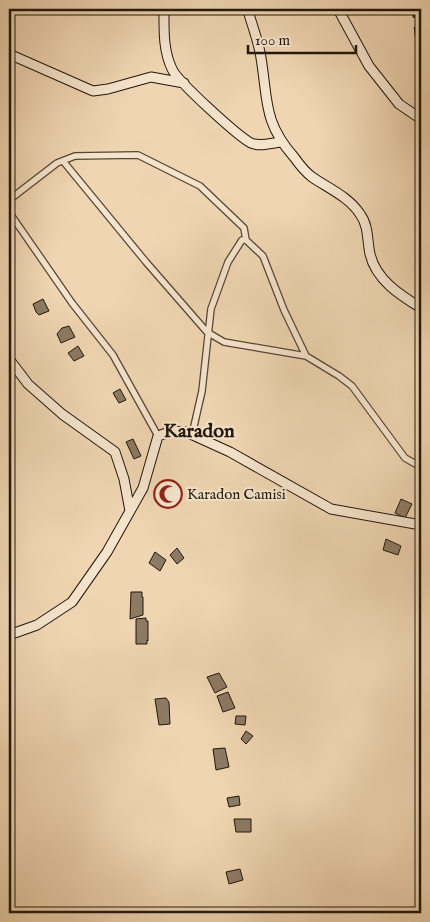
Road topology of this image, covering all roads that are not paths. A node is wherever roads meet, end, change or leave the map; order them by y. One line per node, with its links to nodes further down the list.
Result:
1 (164, 9): 5 (street)
2 (249, 9): 7 (street)
3 (338, 9): 6 (street)
4 (9, 54): 5 (street)
5 (184, 83): 7 (street)
6 (421, 119)
7 (281, 142): 12 (street)
8 (63, 161): 9 (street); 11 (street); 13 (street)
9 (9, 200)
10 (9, 212): 17 (street)
11 (246, 240): 13 (street); 14 (street)
12 (421, 308)
13 (207, 332): 14 (street); 16 (street)
14 (306, 356): 18 (street)
15 (9, 359): 19 (street)
16 (192, 435): 17 (street); 20 (street)
17 (158, 436): 19 (street)
18 (421, 467)
19 (130, 511): 21 (street)
20 (421, 525)
21 (9, 635)

